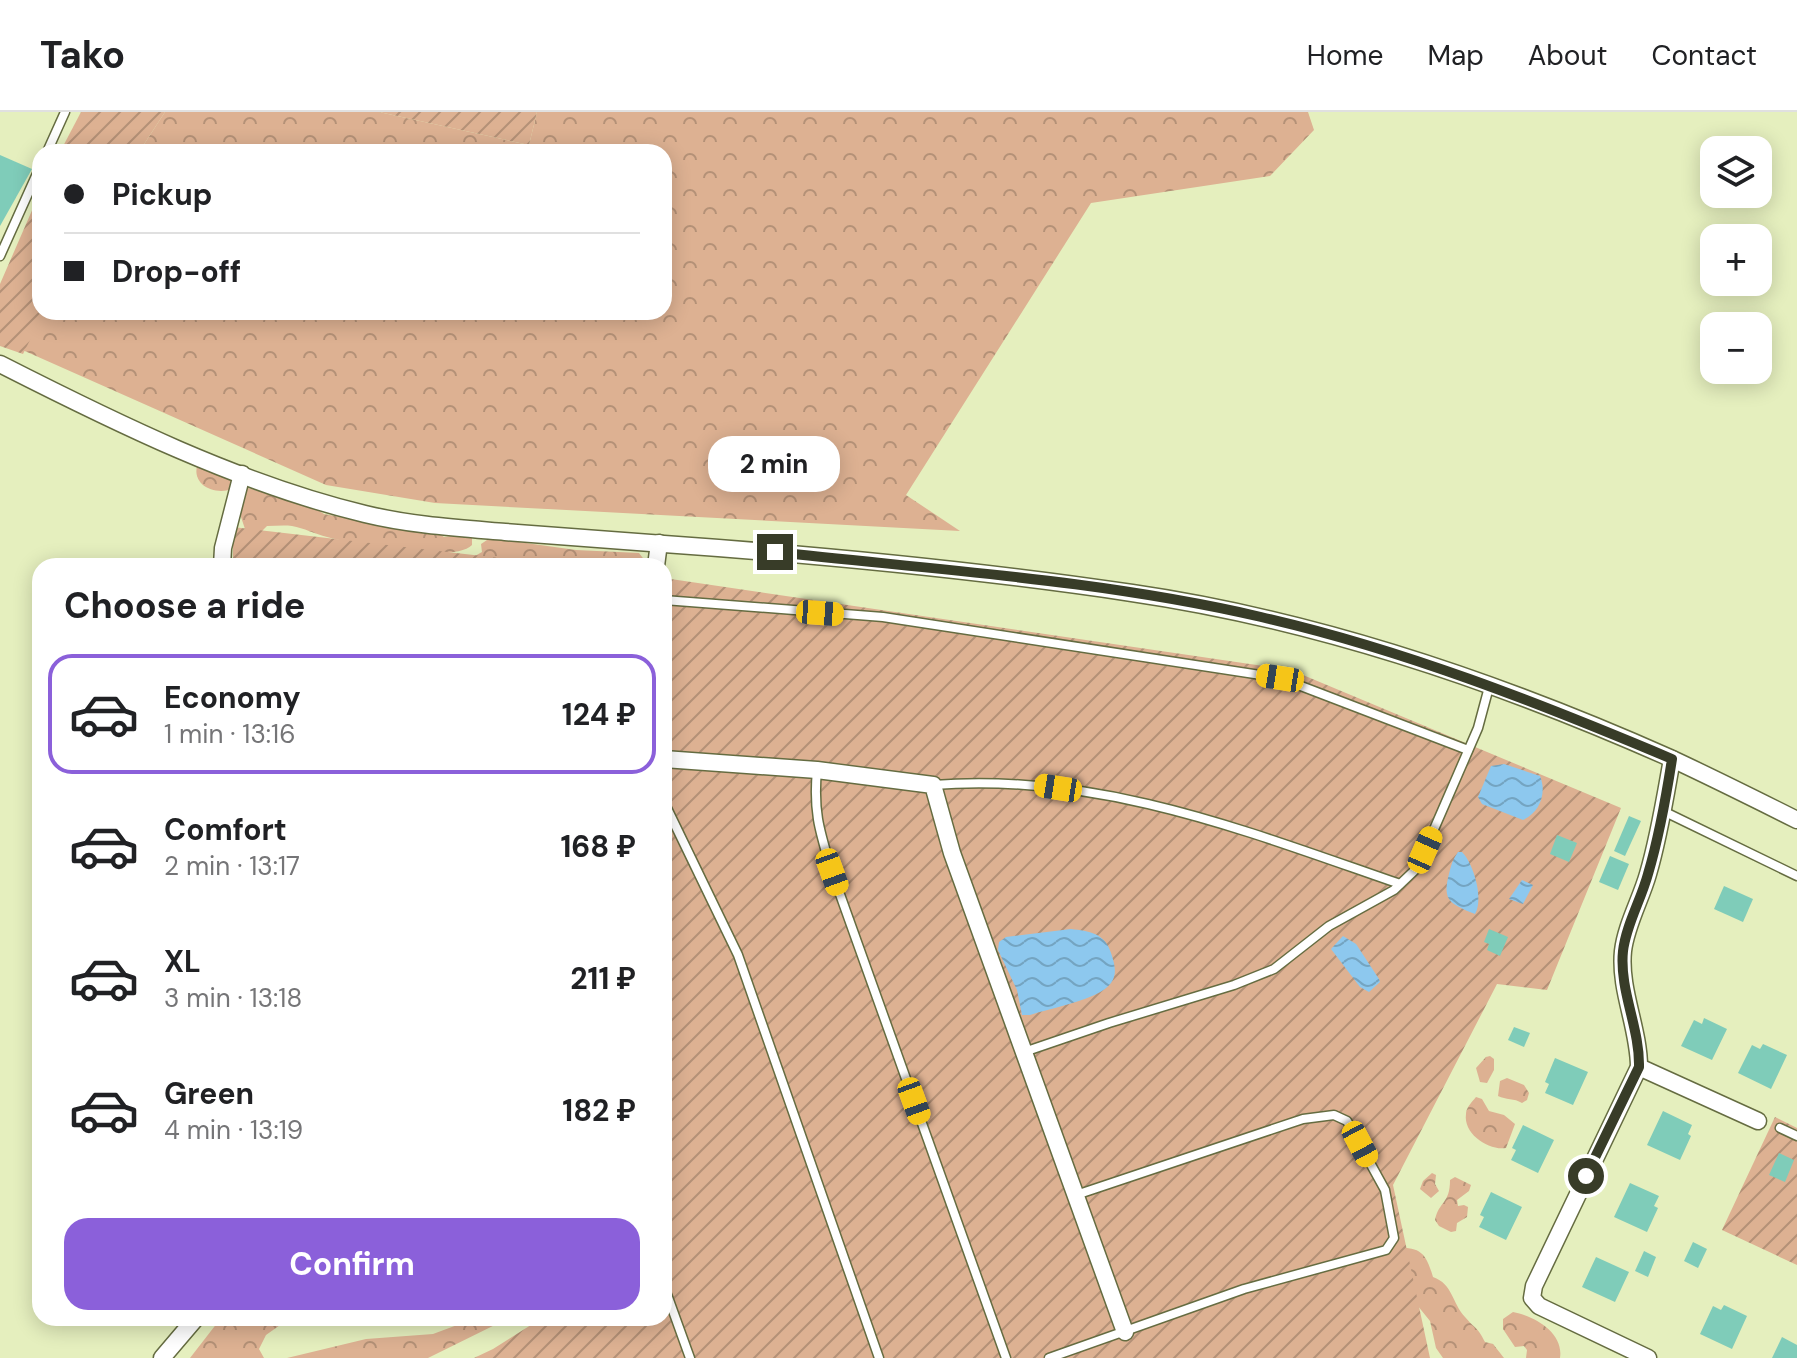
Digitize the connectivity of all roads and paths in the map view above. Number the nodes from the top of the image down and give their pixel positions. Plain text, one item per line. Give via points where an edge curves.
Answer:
1 (65, 112) edge
2 (51, 144) edge
3 (32, 185) edge
4 (0, 256) edge
5 (0, 364) edge
6 (242, 474) junction
7 (659, 543) junction
8 (222, 558) edge
9 (657, 558) edge
10 (672, 601) edge
11 (1489, 687) junction
12 (1468, 750) junction
13 (1672, 759) junction
14 (672, 760) edge
15 (817, 770) junction
16 (933, 785) junction
17 (1663, 811) junction
18 (672, 819) edge
19 (1797, 820) edge
20 (1797, 876) edge
21 (1400, 884) junction
22 (1024, 1052) junction
23 (1639, 1067) junction
24 (1758, 1121) dead end
25 (1780, 1128) dead end
26 (1797, 1136) edge
27 (1076, 1195) junction
28 (672, 1308) edge
29 (189, 1326) edge
30 (1125, 1332) junction
31 (162, 1358) edge
32 (690, 1358) edge
33 (879, 1358) edge
34 (1006, 1358) edge
35 (1049, 1358) edge
36 (1648, 1358) edge

1 - 2 lane
3 - 4 lane
5 - 6 street via 89,409
6 - 7 street via 366,514 453,528
6 - 8 street
7 - 9 street
7 - 11 street via 1135,593 1368,645
10 - 12 lane via 883,617 1280,678
11 - 12 lane
11 - 13 street
12 - 21 lane via 1416,869
13 - 17 street
13 - 19 street
14 - 15 street
15 - 16 street
15 - 34 lane via 814,802 832,872
16 - 21 lane via 1029,783 1144,802 1208,818
16 - 22 street
17 - 20 lane
17 - 23 street via 1623,950
18 - 33 lane via 738,955
21 - 22 lane via 1329,926 1274,969
22 - 27 street
23 - 24 street
23 - 36 street via 1532,1298
25 - 26 lane
27 - 30 street
27 - 30 lane via 1303,1119 1334,1115 1347,1121 1385,1190 1394,1238 1386,1250 1244,1289
28 - 32 lane
29 - 31 street
30 - 35 lane

